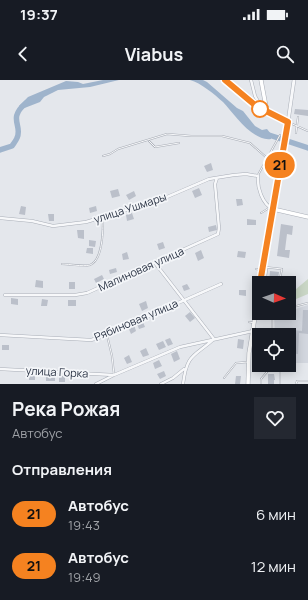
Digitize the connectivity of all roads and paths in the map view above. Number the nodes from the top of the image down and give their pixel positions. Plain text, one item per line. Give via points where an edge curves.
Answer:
1 (225, 80) edge
2 (251, 80) edge
3 (261, 80) edge
4 (294, 80) edge
5 (265, 111) junction
6 (298, 117) dead end
7 (288, 122) junction
8 (297, 126) junction
9 (308, 131) edge
10 (296, 133) dead end
11 (280, 135) dead end
12 (149, 140) junction
13 (179, 144) dead end
14 (104, 156) dead end
15 (267, 158) junction
16 (258, 176) junction
17 (217, 177) junction
18 (271, 208) junction
19 (261, 213) dead end
20 (103, 217) junction
21 (308, 217) edge
22 (0, 218) edge
23 (155, 263) junction
24 (62, 264) dead end
25 (264, 268) junction
26 (256, 269) dead end
27 (262, 276) edge
28 (265, 276) edge
29 (280, 276) edge
30 (221, 284) dead end
31 (5, 295) dead end
32 (184, 300) junction
33 (308, 303) edge
34 (296, 306) edge
35 (255, 320) edge
36 (249, 322) dead end
37 (254, 323) junction
38 (253, 328) edge
39 (252, 331) edge
40 (107, 334) junction
41 (0, 335) edge
42 (214, 339) junction
43 (252, 339) edge
44 (249, 362) junction
45 (185, 368) junction
46 (0, 369) edge
47 (114, 375) junction
48 (224, 378) dead end
49 (308, 381) edge
50 (96, 384) edge
51 (161, 384) edge
52 (182, 384) edge
53 (248, 384) edge
54 (261, 384) edge
55 (280, 384) edge
56 (296, 384) edge

1 - 5 street
2 - 5 street via 255,96
3 - 5 main road
4 - 7 street
5 - 7 main road
6 - 8 lane
7 - 8 lane
7 - 18 main road
8 - 9 lane
8 - 10 lane
11 - 15 lane
12 - 13 lane via 155,147
12 - 14 lane
12 - 15 lane via 168,134 222,136 250,143
15 - 16 lane
16 - 17 street, улица Ушмары via 246,174
16 - 18 street via 259,190
17 - 20 street, улица Ушмары via 160,200
17 - 23 street, Малиновая улица via 215,184 218,234
18 - 19 lane
18 - 21 main road
18 - 25 main road
20 - 22 street, улица Ушмары via 53,226
20 - 24 lane via 99,257 87,265
23 - 31 street, Малиновая улица via 87,293
23 - 32 street
25 - 26 lane
25 - 27 main road
25 - 28 lane
25 - 29 lane via 282,269
30 - 32 street, Рябиновая улица
32 - 40 street, Рябиновая улица
32 - 42 street
33 - 34 lane
35 - 37 main road
36 - 37 lane
37 - 38 main road
39 - 42 street
40 - 41 street, Рябиновая улица via 91,340
40 - 47 lane
42 - 45 street via 192,356
42 - 47 street via 180,347
43 - 44 main road
44 - 48 lane via 236,363
44 - 53 main road
45 - 51 street
45 - 52 street
46 - 47 street, улица Горка
47 - 50 street
49 - 56 lane via 298,381
54 - 55 lane via 261,379 272,366 280,367

